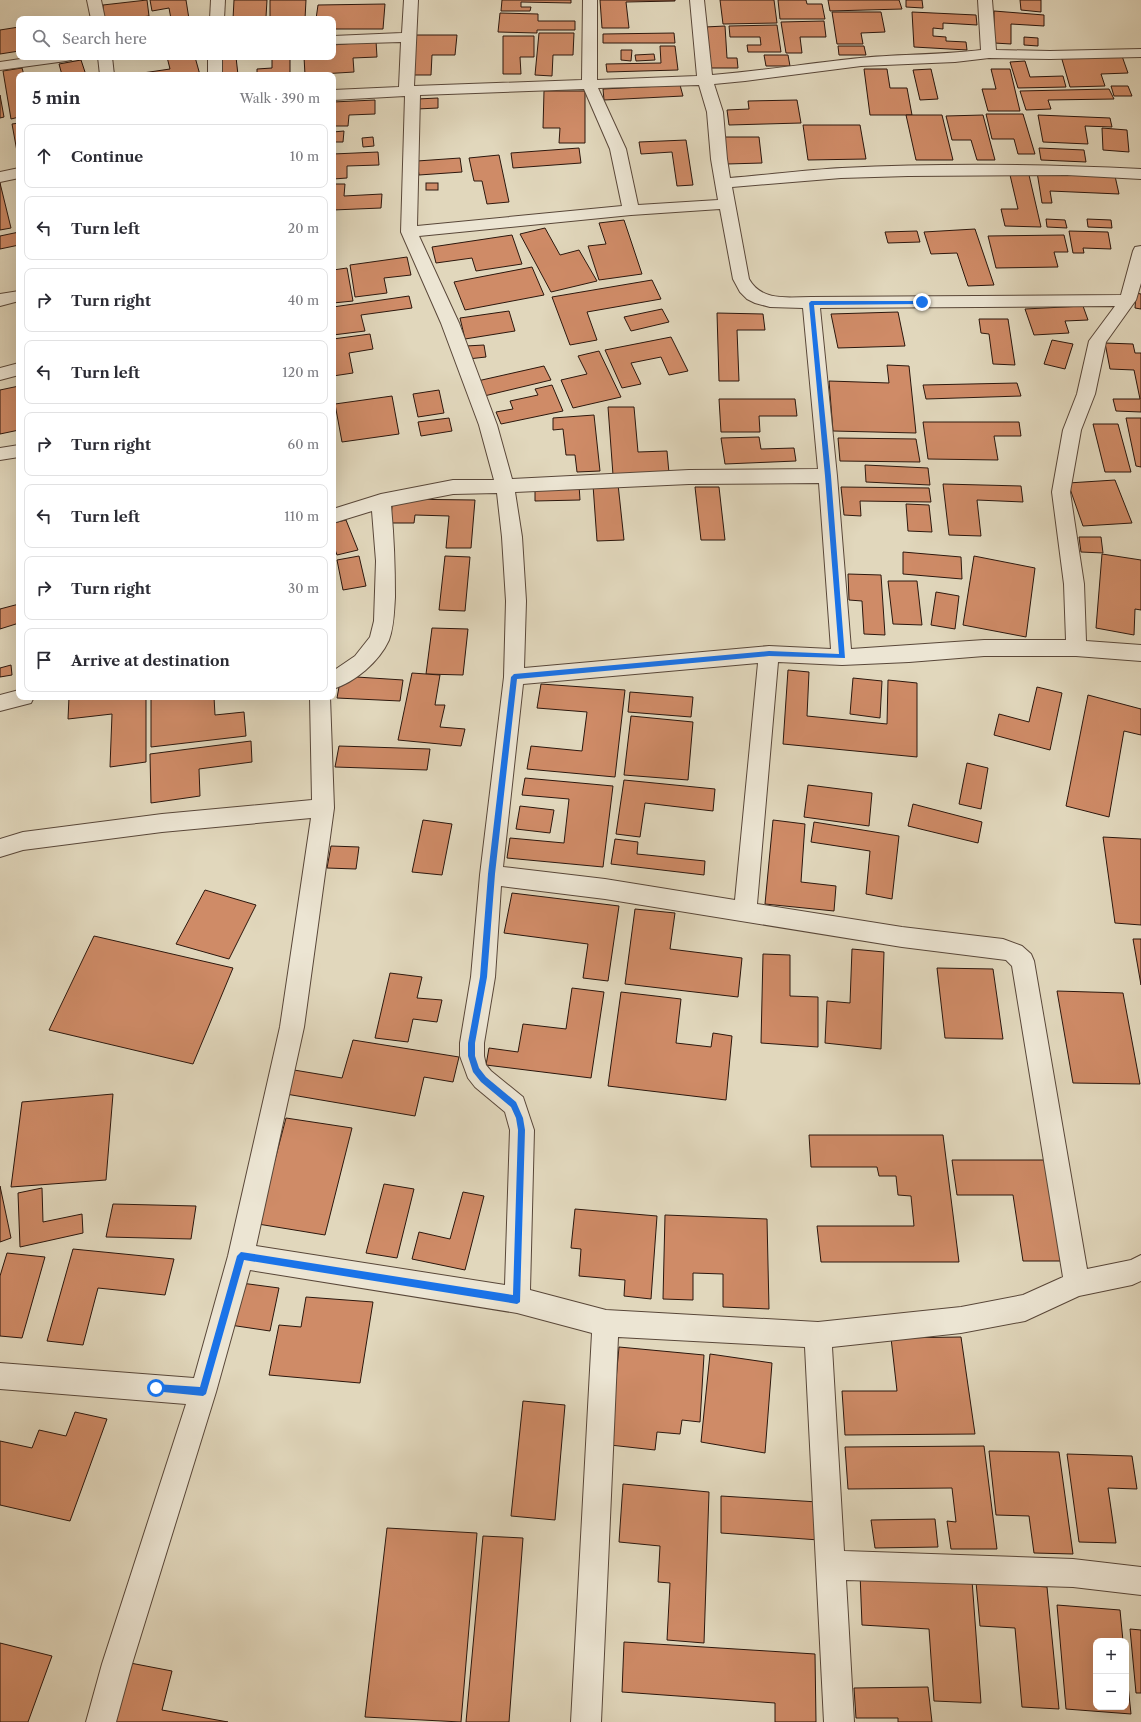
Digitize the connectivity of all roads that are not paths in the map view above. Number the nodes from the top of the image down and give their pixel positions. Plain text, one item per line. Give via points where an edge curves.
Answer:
1 (94, 0) edge
2 (218, 0) edge
3 (411, 0) edge
4 (590, 0) edge
5 (697, 0) edge
6 (985, 0) edge
7 (97, 16) edge
8 (217, 16) edge
9 (409, 37) junction
10 (336, 40) edge
11 (1141, 53) edge
12 (989, 54) junction
13 (44, 60) edge
14 (105, 60) edge
15 (215, 60) edge
16 (0, 66) edge
17 (107, 72) edge
18 (215, 72) edge
19 (705, 80) junction
20 (589, 84) junction
21 (409, 91) junction
22 (336, 95) edge
23 (16, 174) edge
24 (1141, 174) edge
25 (0, 177) edge
26 (725, 183) junction
27 (727, 204) junction
28 (631, 210) junction
29 (408, 232) junction
30 (1141, 251) edge
31 (16, 297) edge
32 (0, 300) edge
33 (1128, 300) junction
34 (811, 303) junction
35 (16, 371) edge
36 (0, 374) edge
37 (16, 451) edge
38 (0, 454) edge
39 (828, 476) junction
40 (505, 486) junction
41 (381, 501) junction
42 (336, 516) edge
43 (1076, 648) junction
44 (1141, 653) edge
45 (769, 654) junction
46 (842, 657) junction
47 (514, 677) junction
48 (336, 679) edge
49 (16, 699) edge
50 (320, 700) edge
51 (0, 703) edge
52 (323, 808) junction
53 (0, 848) edge
54 (491, 874) junction
55 (745, 911) junction
56 (241, 1256) junction
57 (1141, 1268) edge
58 (1077, 1284) junction
59 (517, 1300) junction
60 (606, 1323) junction
61 (818, 1335) junction
62 (0, 1376) edge
63 (203, 1392) junction
64 (831, 1565) junction
65 (1141, 1581) edge
66 (101, 1722) edge
67 (586, 1722) edge
68 (839, 1722) edge

1 - 7 street
2 - 8 street
3 - 9 street
4 - 20 street
5 - 19 street
6 - 12 street
9 - 10 street
9 - 21 street
11 - 12 street
12 - 19 street via 861,62
13 - 16 street
14 - 17 street
15 - 18 street
19 - 20 street
19 - 26 street via 715,112 719,159
20 - 21 street
20 - 28 street via 618,149
21 - 22 street
21 - 29 street
23 - 25 street
24 - 26 street via 1067,170 834,173
26 - 27 street
27 - 28 street
27 - 34 street via 745,289 764,301
28 - 29 street
29 - 40 street via 450,323 488,425
30 - 33 street
31 - 32 street
33 - 34 street
33 - 43 street via 1098,341 1086,394 1072,430 1061,492 1074,584
34 - 39 street
35 - 36 street
37 - 38 street
39 - 40 street via 650,478
39 - 46 street
40 - 41 street via 453,487
40 - 47 street via 512,537 516,601
41 - 42 street
41 - 48 street via 386,561 384,621 379,639 362,662
43 - 44 street
43 - 46 street via 984,648
45 - 46 street
45 - 47 street
45 - 55 street
47 - 54 street
49 - 51 street
50 - 52 street
52 - 53 street via 162,823 23,841
52 - 56 street via 292,1027
54 - 55 street
54 - 59 street via 483,977 472,1056 476,1070 514,1104 522,1130
55 - 58 street via 902,937 1003,949 1023,960
56 - 59 street
56 - 63 street
57 - 58 street
58 - 61 street via 1025,1308 961,1320
59 - 60 street
60 - 61 street
60 - 67 street
61 - 64 street
62 - 63 street
63 - 66 street
64 - 65 street via 1073,1573
64 - 68 street

